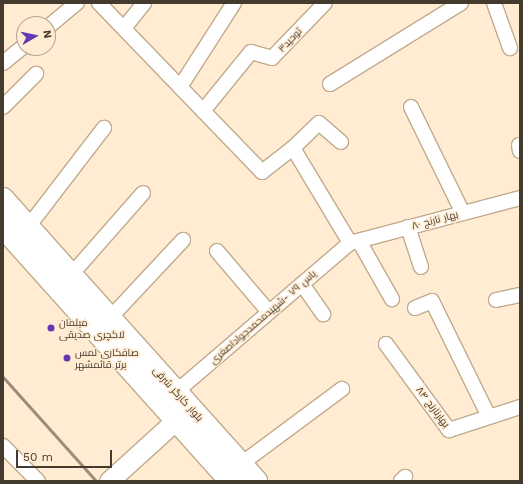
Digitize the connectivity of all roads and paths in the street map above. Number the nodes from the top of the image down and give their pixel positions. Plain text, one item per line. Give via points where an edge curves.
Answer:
1 (77, 3) edge
2 (99, 3) edge
3 (144, 3) edge
4 (234, 3) edge
5 (325, 3) edge
6 (461, 3) edge
7 (494, 3) edge
8 (56, 20) edge
9 (124, 28) junction
10 (510, 48) dead end
11 (16, 52) edge
12 (3, 63) edge
13 (36, 74) dead end
14 (330, 84) dead end
15 (180, 87) junction
16 (3, 107) edge
17 (411, 107) dead end
18 (203, 111) junction
19 (104, 128) dead end
20 (341, 142) dead end
21 (293, 148) junction
22 (143, 193) dead end
23 (520, 198) edge
24 (3, 199) edge
25 (464, 213) junction
26 (28, 226) junction
27 (3, 227) edge
28 (408, 227) junction
29 (184, 240) dead end
30 (354, 242) junction
31 (217, 251) dead end
32 (421, 267) dead end
33 (71, 275) junction
34 (302, 284) junction
35 (520, 295) edge
36 (392, 300) dead end
37 (496, 300) dead end
38 (415, 308) dead end
39 (269, 312) junction
40 (323, 314) dead end
41 (110, 318) junction
42 (386, 344) dead end
43 (342, 389) dead end
44 (176, 392) junction
45 (520, 407) edge
46 (489, 418) junction
47 (176, 420) junction
48 (3, 446) edge
49 (236, 472) edge
50 (38, 481) edge
51 (109, 481) edge
52 (256, 481) edge

1 - 8 street
2 - 9 street
3 - 9 street
4 - 15 street
5 - 18 street, توحید۳ via 272,58 251,52
6 - 14 street
7 - 10 street
9 - 15 street
11 - 12 street
13 - 16 street
15 - 18 street
17 - 25 street
18 - 21 street via 262,172
19 - 26 street
20 - 21 street via 319,123
21 - 30 street
22 - 33 street
23 - 25 street, بهار نارنج ۸۰
24 - 26 main road, بلوار کارگر شرقی
25 - 28 street, بهار نارنج ۸۰
26 - 33 main road, بلوار کارگر شرقی
27 - 47 main road, بلوار کارگر شرقی
28 - 30 street, بهار نارنج ۸۰
28 - 32 street
29 - 41 street
30 - 34 street, یاس ۷۹ -شهیدمحمدجواداصغری
30 - 36 street
31 - 39 street
33 - 41 main road, بلوار کارگر شرقی
34 - 39 street, یاس ۷۹ -شهیدمحمدجواداصغری
34 - 40 street
35 - 37 street
38 - 46 street via 432,301
39 - 44 street, یاس ۷۹ -شهیدمحمدجواداصغری
41 - 44 main road, بلوار کارگر شرقی
42 - 46 street, بهارنارنج ۸۴ via 449,430
43 - 49 street
44 - 49 main road, بلوار کارگر شرقی
45 - 46 street, بهارنارنج ۸۴
47 - 49 main road, بلوار کارگر شرقی
47 - 51 street
48 - 50 street
49 - 52 main road, بلوار کارگر شرقی

